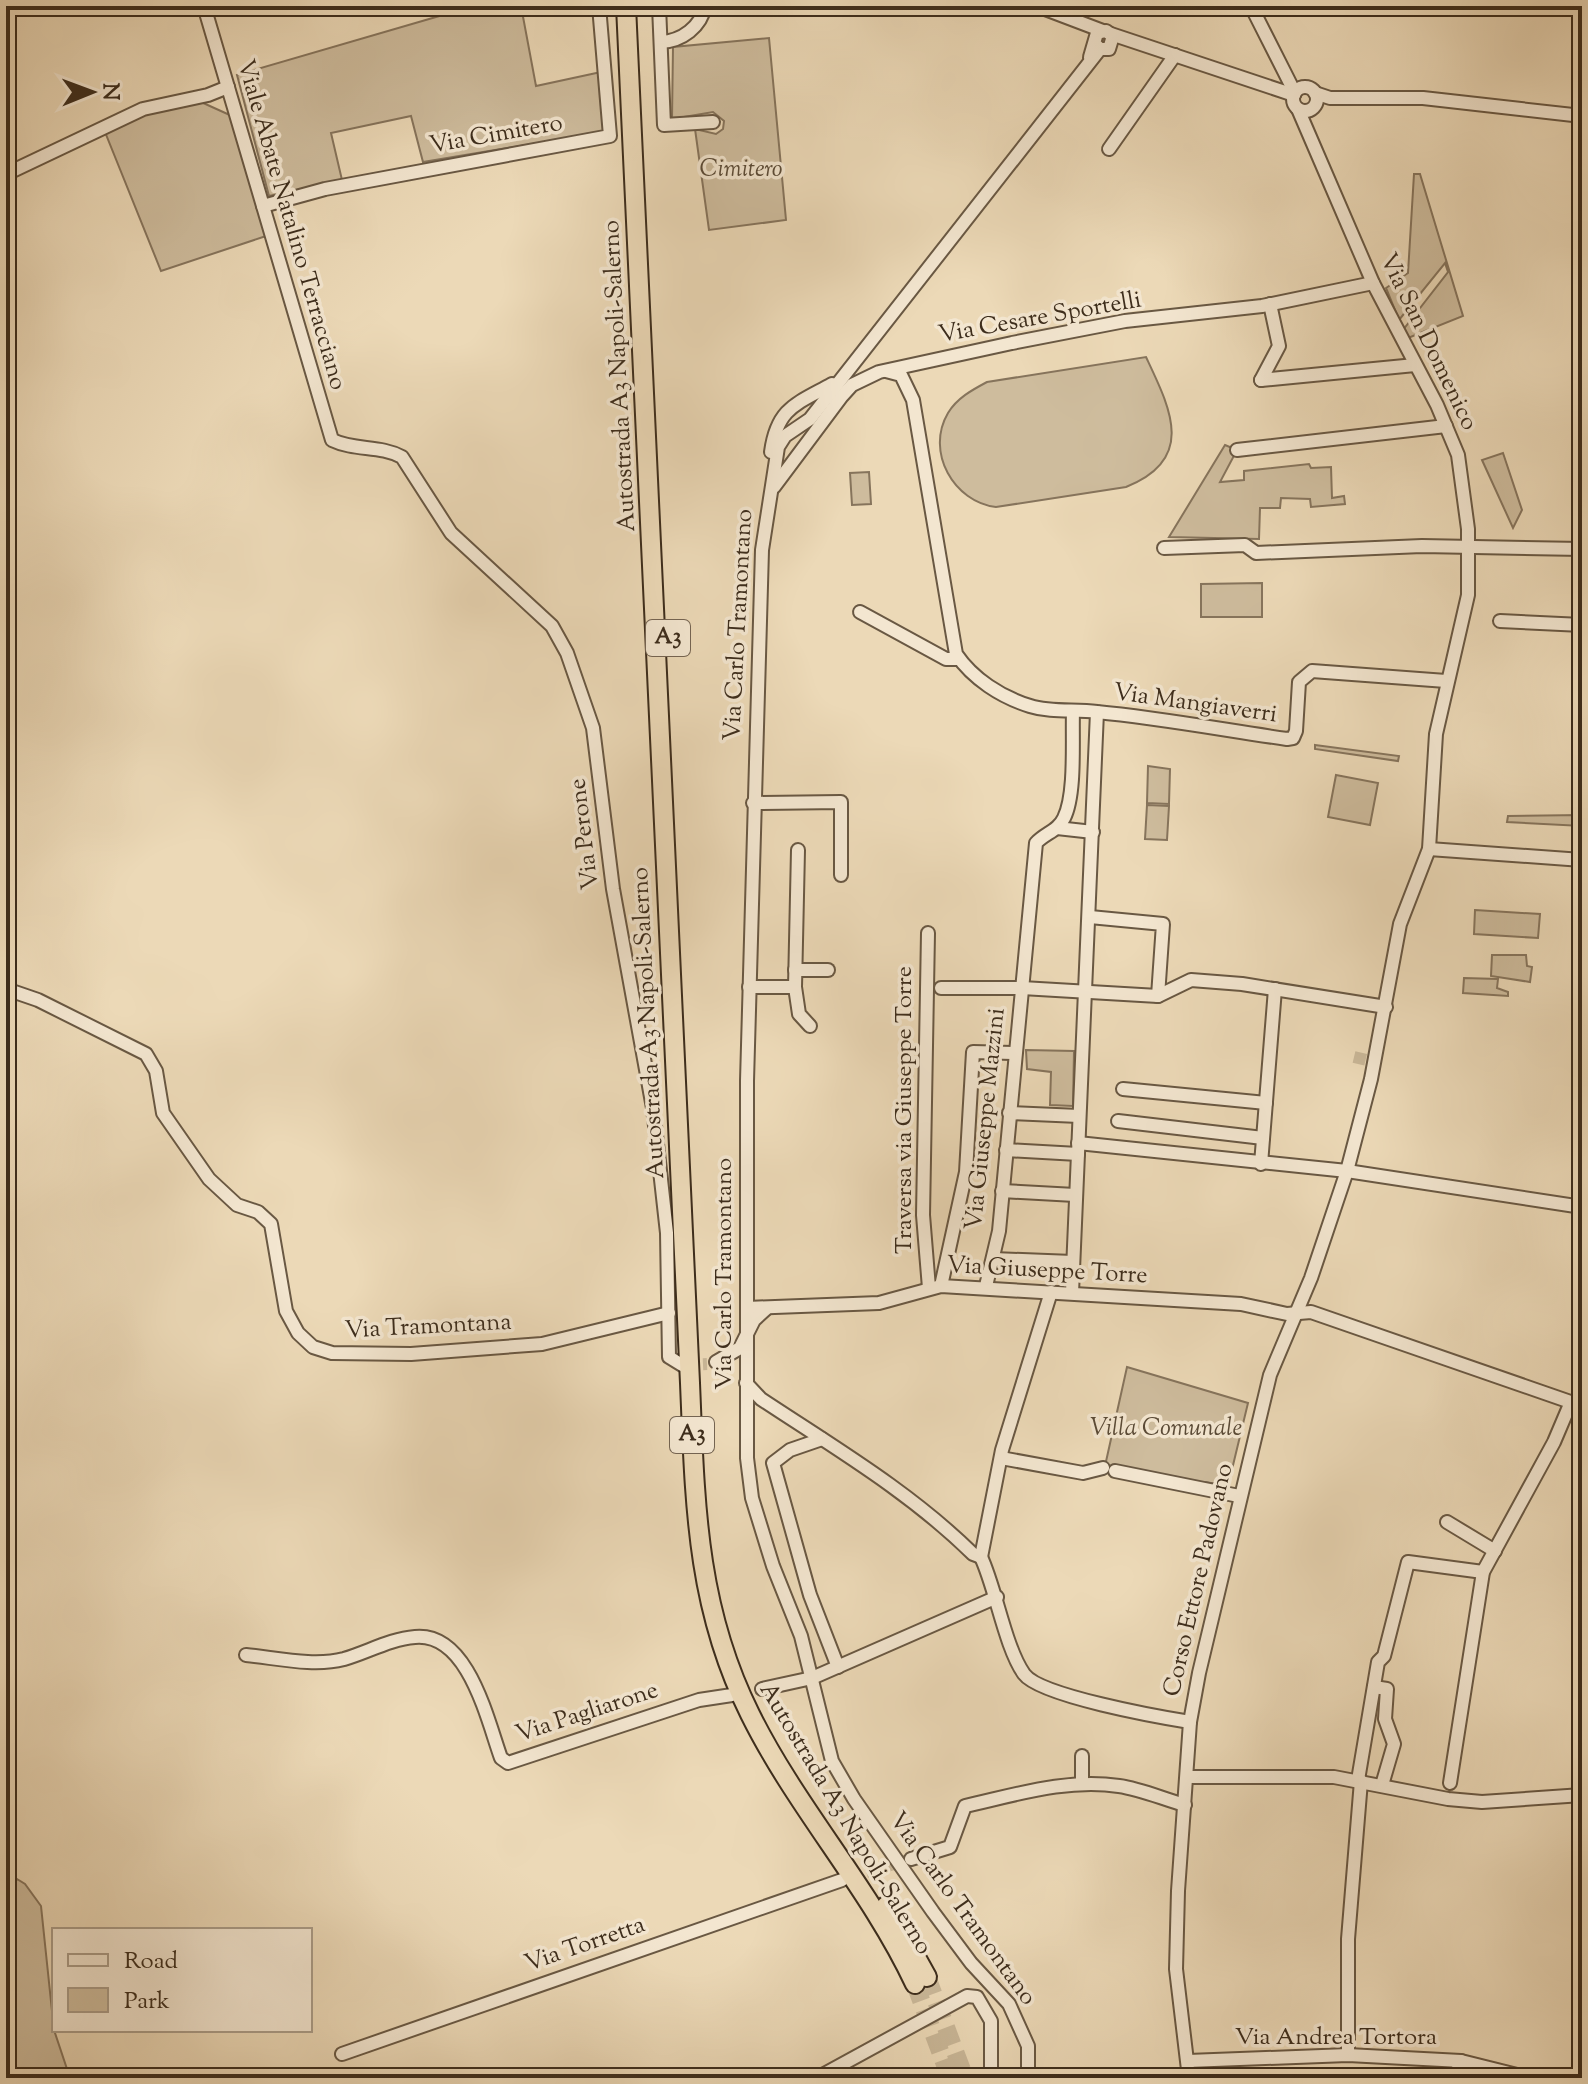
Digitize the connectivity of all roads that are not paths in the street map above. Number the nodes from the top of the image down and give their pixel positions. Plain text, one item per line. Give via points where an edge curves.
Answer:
1 (204, 6) edge
2 (599, 6) edge
3 (626, 6) edge
4 (638, 6) edge
5 (659, 6) edge
6 (705, 6) edge
7 (1037, 6) edge
8 (1251, 6) edge
9 (1104, 38) junction
10 (661, 42) junction
11 (1175, 55) junction
12 (228, 87) junction
13 (1303, 100) junction
14 (1582, 116) edge
15 (713, 122) dead end
16 (1109, 149) dead end
17 (6, 174) edge
18 (263, 206) junction
19 (1373, 283) junction
20 (1270, 304) junction
21 (1415, 365) junction
22 (886, 371) junction
23 (838, 381) junction
24 (790, 408) junction
25 (812, 414) junction
26 (799, 426) junction
27 (1446, 426) junction
28 (807, 444) junction
29 (347, 447) joint
30 (1237, 450) dead end
31 (770, 493) junction
32 (1468, 547) junction
33 (1164, 548) dead end
34 (1582, 549) edge
35 (860, 612) dead end
36 (1500, 621) dead end
37 (1582, 625) edge
38 (959, 659) junction
39 (1446, 681) junction
40 (1073, 711) junction
41 (1097, 712) junction
42 (753, 803) junction
43 (1057, 828) junction
44 (1093, 832) junction
45 (1429, 849) junction
46 (798, 850) dead end
47 (1582, 860) edge
48 (841, 875) dead end
49 (1090, 917) junction
50 (928, 933) dead end
51 (795, 970) junction
52 (828, 970) dead end
53 (749, 987) junction
54 (795, 987) junction
55 (941, 988) dead end
56 (1022, 988) junction
57 (6, 989) edge
58 (1275, 989) junction
59 (1086, 990) junction
60 (1158, 996) junction
61 (1386, 1007) junction
62 (810, 1026) dead end
63 (1013, 1053) junction
64 (1123, 1089) dead end
65 (1266, 1103) junction
66 (1009, 1113) junction
67 (1079, 1116) junction
68 (1118, 1121) dead end
69 (1263, 1138) junction
70 (1078, 1148) junction
71 (1006, 1150) junction
72 (1261, 1164) junction
73 (1347, 1171) junction
74 (1002, 1191) junction
75 (1075, 1195) junction
76 (1582, 1207) edge
77 (993, 1259) junction
78 (1073, 1262) junction
79 (747, 1285) junction
80 (986, 1286) junction
81 (935, 1287) junction
82 (1051, 1292) junction
83 (1072, 1293) junction
84 (747, 1308) junction
85 (767, 1308) junction
86 (1297, 1312) junction
87 (669, 1313) junction
88 (746, 1336) junction
89 (746, 1360) junction
90 (682, 1365) dead end
91 (746, 1383) junction
92 (1577, 1404) edge
93 (822, 1439) junction
94 (1003, 1450) junction
95 (1239, 1496) junction
96 (1447, 1522) dead end
97 (1495, 1551) junction
98 (981, 1557) junction
99 (1483, 1572) junction
100 (997, 1597) junction
101 (246, 1655) dead end
102 (838, 1667) junction
103 (812, 1678) junction
104 (1374, 1687) junction
105 (762, 1689) dead end
106 (732, 1695) dead end
107 (1190, 1722) junction
108 (1082, 1756) dead end
109 (1188, 1777) junction
110 (1359, 1781) junction
111 (1450, 1783) dead end
112 (1082, 1784) junction
113 (1382, 1785) junction
114 (1581, 1793) edge
115 (1185, 1805) junction
116 (911, 1859) tunnel mouth
117 (842, 1880) tunnel mouth
118 (342, 2054) dead end
119 (1348, 2055) junction
120 (1188, 2061) junction
121 (1461, 2061) junction
122 (817, 2078) edge
123 (991, 2078) edge
124 (1028, 2078) edge
125 (1189, 2078) edge
126 (1454, 2078) edge
127 (1529, 2078) edge

1 - 12 street, Viale Abate Natalino Terracciano
2 - 18 street, Via Cimitero via 610,136 325,189
3 - 4 highway, Autostrada A3 Napoli-Salerno / A3 via 701,1567 717,1634 751,1717 921,1980 896,1918 770,1726 736,1650 714,1569
5 - 10 street
6 - 10 street via 697,25 675,41
7 - 9 street
8 - 13 street, Via San Domenico
9 - 11 street
9 - 23 street, Via Carlo Tramontano
10 - 15 street via 664,125
11 - 13 street
11 - 16 street
12 - 17 street via 143,109
12 - 18 street, Viale Abate Natalino Terracciano
13 - 14 street via 1400,96
13 - 19 street, Via San Domenico via 1306,124
18 - 29 street, Viale Abate Natalino Terracciano via 326,426 332,440
19 - 20 street, Via Cesare Sportelli
19 - 21 street, Via San Domenico
20 - 21 street via 1279,346 1261,380
20 - 22 street, Via Cesare Sportelli via 1125,321
21 - 27 street, Via San Domenico
22 - 28 street, Via Cesare Sportelli via 852,385
22 - 38 street via 901,375 913,400 919,462
23 - 24 street, Via Carlo Tramontano
23 - 25 street, Via Carlo Tramontano
24 - 25 street via 804,404
24 - 26 street via 789,425
24 - 31 street, Via Carlo Tramontano via 775,429
25 - 26 street, Via Carlo Tramontano
26 - 28 street via 794,443
26 - 31 street, Via Carlo Tramontano via 778,447
27 - 30 street
27 - 32 street, Via San Domenico via 1465,489
28 - 31 street, Via Cesare Sportelli
29 - 87 street, Via Perone via 389,450 402,457 451,533 552,626 579,683 593,728 613,889 653,1108 667,1233
31 - 42 street, Via Carlo Tramontano via 762,550
32 - 33 street via 1256,553 1245,545
32 - 34 street
32 - 39 street, Via San Domenico via 1464,623
35 - 38 street via 946,659
36 - 37 street
38 - 40 street, Via Mangiaverri via 984,683 1020,702
39 - 41 street, Via Mangiaverri via 1312,671 1299,682 1296,731 1287,739
39 - 45 street, Via San Domenico via 1432,759
40 - 41 street, Via Mangiaverri
40 - 43 street via 1069,800
41 - 44 street
42 - 48 street via 841,802
42 - 53 street, Via Carlo Tramontano
43 - 44 street
43 - 56 street via 1036,843
44 - 49 street
45 - 47 street
45 - 61 street, Via San Domenico via 1400,924
46 - 51 street
49 - 59 street
49 - 60 street via 1163,924
50 - 81 street, Traversa via Giuseppe Torre via 923,1215
51 - 52 street
51 - 54 street
53 - 54 street
53 - 79 street, Via Carlo Tramontano
54 - 62 street via 799,1014
55 - 56 street, Via Giuseppe Mazzini
56 - 59 street
56 - 63 street, Via Giuseppe Mazzini
57 - 87 street, Via Tramontana via 146,1054 156,1071 163,1113 206,1175 237,1205 258,1212 271,1224 286,1311 313,1347 332,1353 411,1354 542,1344
58 - 60 street via 1191,980
58 - 61 street
58 - 65 street
59 - 60 street
59 - 67 street
61 - 73 street, Corso Ettore Padovano
63 - 66 street, Via Giuseppe Mazzini
63 - 81 street via 973,1052 966,1172
64 - 65 street
65 - 69 street
66 - 67 street
66 - 71 street, Via Giuseppe Mazzini
67 - 70 street
68 - 69 street
69 - 72 street
70 - 71 street
70 - 72 street
70 - 75 street
71 - 74 street, Via Giuseppe Mazzini
72 - 73 street
73 - 76 street
73 - 86 street, Corso Ettore Padovano
74 - 75 street
74 - 77 street, Via Giuseppe Mazzini
75 - 78 street
77 - 78 street
77 - 80 street, Via Giuseppe Mazzini
78 - 83 street
79 - 84 street, Via Carlo Tramontano
79 - 85 street via 753,1300
80 - 81 street, Via Giuseppe Torre
80 - 82 street, Via Giuseppe Torre
81 - 85 street, Via Giuseppe Torre via 879,1303
82 - 83 street, Via Giuseppe Torre
82 - 94 street
83 - 86 street, Via Giuseppe Torre
84 - 85 street, Via Giuseppe Torre
84 - 88 street, Via Carlo Tramontano
85 - 88 street
86 - 92 street, Via Giuseppe Torre via 1311,1312
86 - 95 street, Corso Ettore Padovano via 1270,1375
87 - 90 street, Via Perone via 669,1357
88 - 89 street, Via Carlo Tramontano
88 - 89 street via 740,1348 718,1362
89 - 91 street, Via Carlo Tramontano
91 - 93 street
91 - 103 street, Via Carlo Tramontano via 752,1498
92 - 97 street
93 - 98 street via 915,1501
93 - 102 street via 790,1450 773,1463 810,1595
94 - 95 street via 1083,1473 1109,1470
94 - 98 street
95 - 107 street, Corso Ettore Padovano
96 - 97 street
97 - 99 street
98 - 100 street
99 - 104 street via 1408,1562
99 - 111 street
100 - 102 street
100 - 107 street via 1019,1664 1032,1682 1097,1703
101 - 106 street, Via Pagliarone via 321,1662 416,1637 440,1641 454,1650 474,1684 501,1758 508,1763 699,1700
102 - 103 street
103 - 105 street
103 - 124 street, Via Carlo Tramontano via 832,1761 933,1912 1009,2004 1028,2046
104 - 110 street
104 - 113 street via 1387,1689 1385,1719 1394,1744
107 - 109 street, Corso Ettore Padovano
108 - 112 street
109 - 110 street
109 - 115 street, Corso Ettore Padovano
110 - 113 street
110 - 119 street via 1348,1939
112 - 115 street via 1135,1789
112 - 116 street via 965,1806 950,1847
113 - 114 street via 1482,1802
115 - 120 street, Corso Ettore Padovano via 1176,1969
117 - 118 street, Via Torretta
119 - 120 street, Via Andrea Tortora
119 - 121 street, Via Andrea Tortora
120 - 125 street, Corso Ettore Padovano
121 - 126 street
121 - 127 street, Via Andrea Tortora
122 - 123 street via 967,1996 977,1997 991,2021

